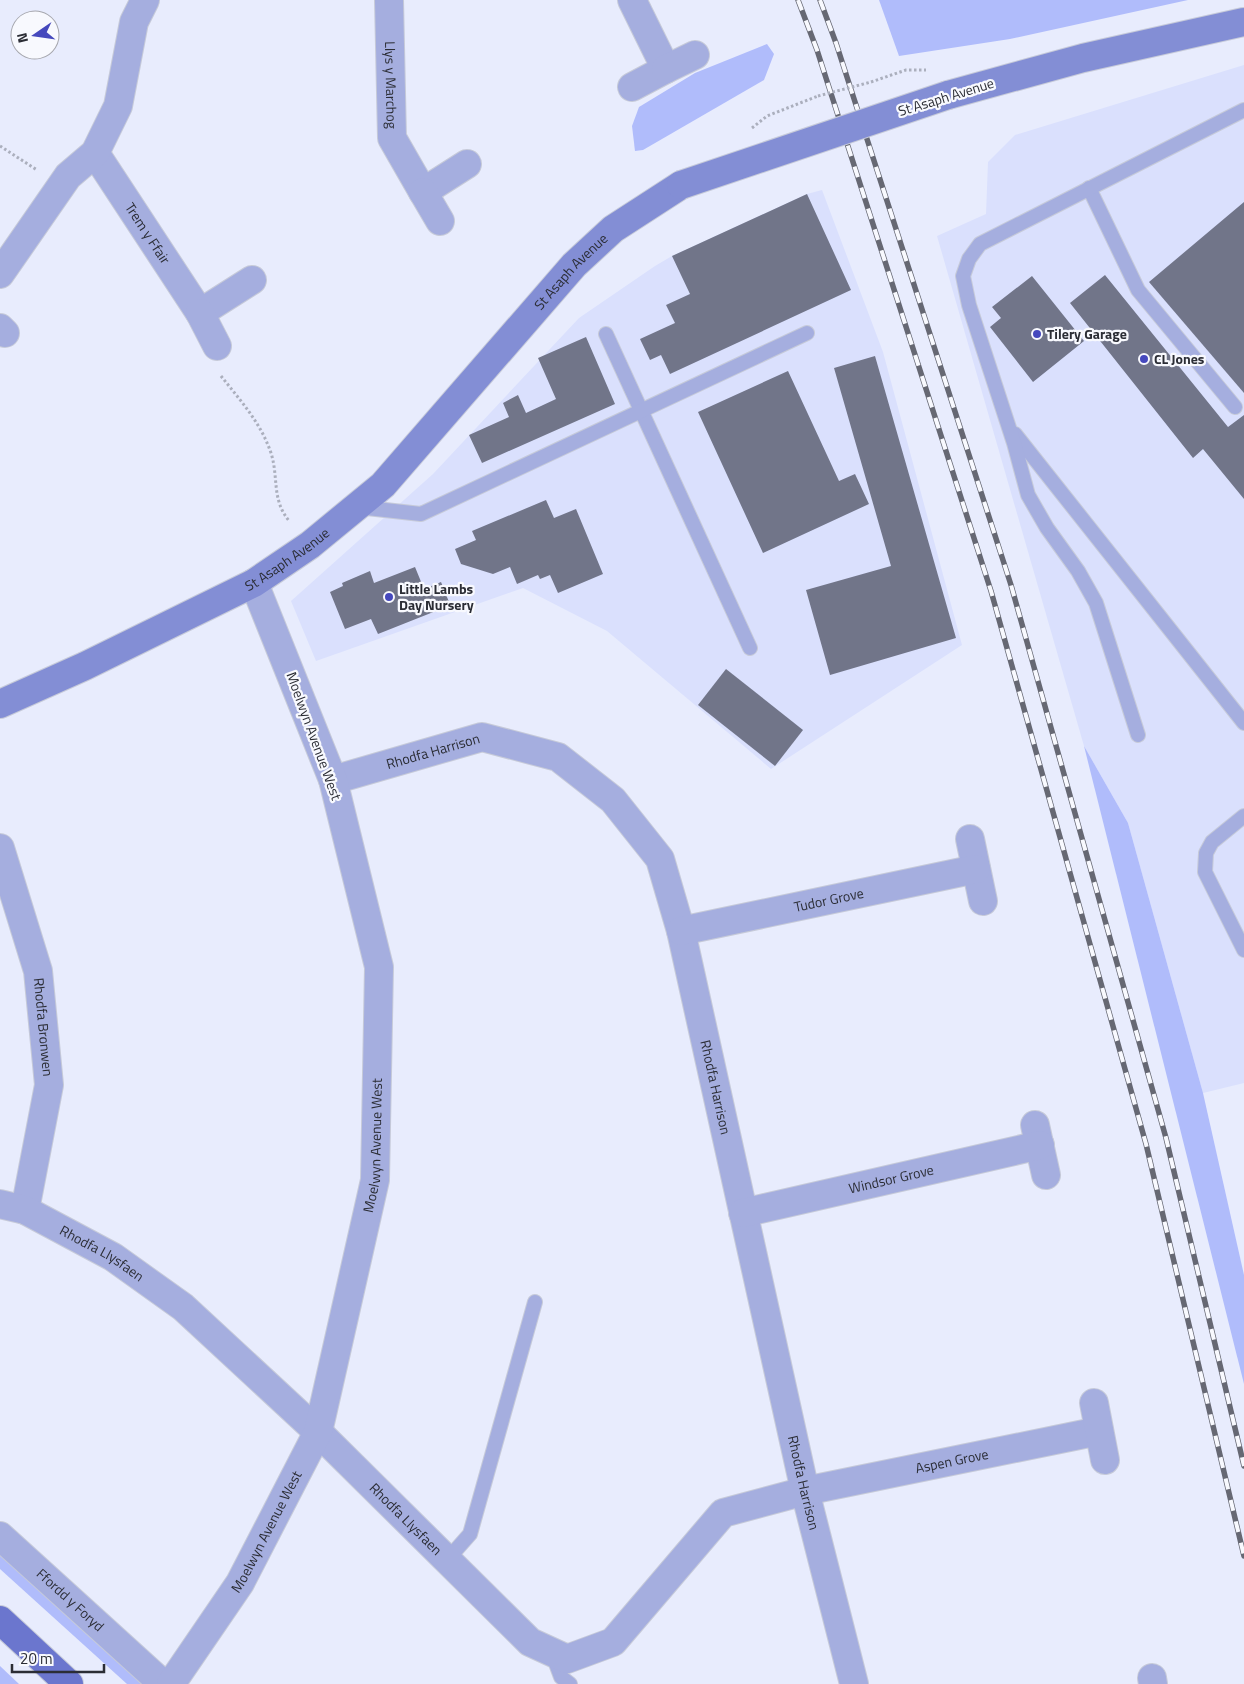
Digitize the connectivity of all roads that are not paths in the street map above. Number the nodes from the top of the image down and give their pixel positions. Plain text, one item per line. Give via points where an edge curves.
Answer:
1 (145, 0) edge
2 (389, 0) edge
3 (632, 0) edge
4 (1244, 22) edge
5 (695, 55) dead end
6 (666, 69) junction
7 (632, 87) dead end
8 (1244, 110) edge
9 (95, 153) junction
10 (467, 164) dead end
11 (1090, 188) junction
12 (423, 192) junction
13 (440, 221) dead end
14 (0, 274) edge
15 (252, 280) dead end
16 (200, 313) junction
17 (807, 333) dead end
18 (606, 334) dead end
19 (217, 346) road end
20 (1236, 407) dead end
21 (642, 410) junction
22 (1008, 425) junction
23 (357, 507) junction
24 (254, 582) junction
25 (750, 648) dead end
26 (0, 704) edge
27 (1244, 723) edge
28 (1138, 736) dead end
29 (334, 780) junction
30 (1244, 816) edge
31 (970, 839) dead end
32 (0, 848) edge
33 (976, 869) junction
34 (983, 901) dead end
35 (681, 931) junction
36 (1244, 950) edge
37 (1046, 1175) dead end
38 (12, 1207) edge
39 (743, 1213) junction
40 (534, 1302) dead end
41 (1094, 1403) dead end
42 (1099, 1431) junction
43 (318, 1432) junction
44 (1105, 1460) dead end
45 (805, 1491) junction
46 (0, 1536) edge
47 (447, 1560) junction
48 (0, 1620) edge
49 (552, 1652) junction
50 (68, 1684) edge
51 (163, 1684) edge
52 (171, 1684) edge
53 (570, 1684) edge
54 (854, 1684) edge

1 - 9 street via 134,22 118,106
2 - 12 street, Llys y Marchog via 392,138
3 - 6 street
4 - 23 street, St Asaph Avenue, bridge via 1083,58 948,95 681,185 613,229 574,265 383,485
5 - 6 street
6 - 7 street
8 - 11 lane
9 - 14 street via 68,176
9 - 16 street, Trem y Ffair
10 - 12 street
11 - 20 lane via 1138,290
11 - 22 lane via 980,244 969,259 963,276 969,305
12 - 13 street, Llys y Marchog
15 - 16 street
16 - 19 street, Trem y Ffair
17 - 21 lane
18 - 21 lane
21 - 23 lane via 421,514
21 - 25 lane
22 - 27 lane
22 - 28 lane via 1028,495 1096,603
23 - 24 street, St Asaph Avenue via 310,545
24 - 26 street, St Asaph Avenue via 85,666
24 - 29 street, Moelwyn Avenue West
29 - 35 street, Rhodfa Harrison via 482,737 558,757 613,800 660,859
29 - 43 street, Moelwyn Avenue West via 379,967 375,1180
30 - 36 lane via 1212,842 1206,852 1205,872
31 - 33 street
32 - 38 street, Rhodfa Bronwen via 38,971 49,1085
33 - 34 street
33 - 35 street, Tudor Grove
35 - 39 street, Rhodfa Harrison
37 - 39 street, Windsor Grove via 1037,1135
38 - 43 street, Rhodfa Llysfaen via 113,1257 183,1307
39 - 45 street, Rhodfa Harrison
40 - 47 lane via 470,1534
41 - 42 street
42 - 44 street
42 - 45 street, Aspen Grove
43 - 47 street, Rhodfa Llysfaen
43 - 52 street, Moelwyn Avenue West via 240,1583
45 - 49 street, Rhodfa Llysfaen via 723,1513 612,1642 567,1659
45 - 54 street, Rhodfa Harrison
46 - 51 street, Ffordd y Foryd
47 - 49 street, Rhodfa Llysfaen via 530,1642
48 - 50 main road
49 - 53 lane via 562,1677

